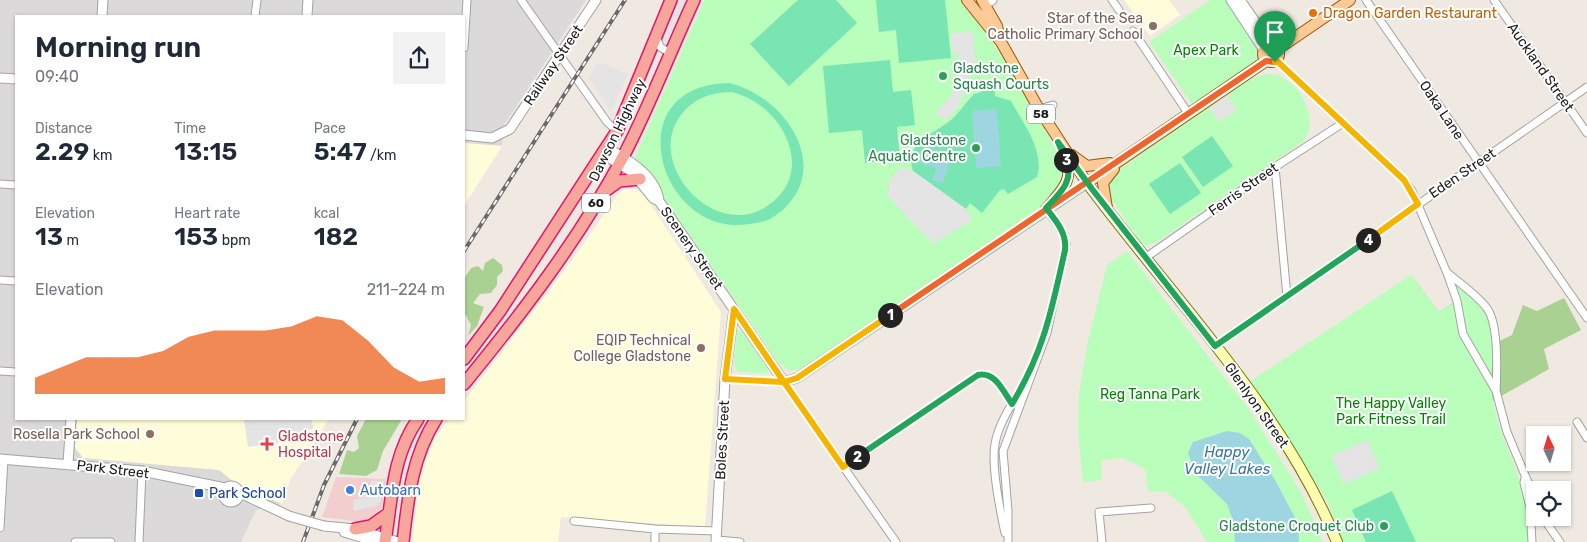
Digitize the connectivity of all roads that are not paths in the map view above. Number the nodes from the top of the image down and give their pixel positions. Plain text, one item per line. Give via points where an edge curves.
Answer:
1 (103, 0) edge
2 (258, 0) edge
3 (308, 0) edge
4 (467, 0) edge
5 (521, 0) edge
6 (596, 0) edge
7 (672, 0) edge
8 (693, 0) edge
9 (967, 0) edge
10 (1112, 0) edge
11 (1231, 0) edge
12 (1240, 0) edge
13 (1350, 0) edge
14 (1366, 0) edge
15 (1494, 0) edge
16 (987, 1) edge
17 (1119, 10) dead end
18 (102, 15) edge
19 (255, 15) edge
20 (307, 15) edge
21 (1133, 31) dead end
22 (465, 32) edge
23 (657, 38) junction
24 (1001, 42) junction
25 (672, 49) junction
26 (1270, 51) junction
27 (559, 56) junction
28 (1277, 61) joint
29 (0, 78) edge
30 (15, 79) edge
31 (1587, 87) edge
32 (1565, 102) junction
33 (1053, 105) dead end
34 (1039, 109) junction
35 (1188, 113) junction
36 (1343, 123) junction
37 (617, 131) junction
38 (1587, 133) edge
39 (465, 135) edge
40 (1058, 142) junction
41 (605, 151) junction
42 (1125, 157) junction
43 (621, 160) junction
44 (1478, 163) junction
45 (1275, 167) junction
46 (640, 179) junction
47 (1087, 182) junction
48 (0, 184) edge
49 (15, 185) edge
50 (602, 193) junction
51 (659, 201) junction
52 (1418, 204) junction
53 (1046, 208) junction
54 (1107, 208) junction
55 (1145, 258) junction
56 (1447, 273) junction
57 (0, 280) edge
58 (15, 281) edge
59 (1286, 297) junction
60 (734, 309) junction
61 (1587, 318) edge
62 (1215, 346) junction
63 (465, 358) edge
64 (0, 371) edge
65 (15, 372) edge
66 (1030, 375) junction
67 (725, 379) junction
68 (784, 382) junction
69 (465, 383) edge
70 (1496, 391) junction
71 (1012, 404) junction
72 (71, 420) edge
73 (417, 420) edge
74 (435, 420) edge
75 (1577, 422) dead end
76 (1587, 438) edge
77 (2, 459) edge
78 (68, 463) junction
79 (843, 467) junction
80 (142, 471) junction
81 (1525, 478) junction
82 (1528, 481) edge
83 (224, 492) junction
84 (237, 496) junction
85 (1151, 508) dead end
86 (389, 513) junction
87 (574, 521) dead end
88 (324, 526) junction
89 (1549, 526) edge
90 (0, 528) edge
91 (656, 529) junction
92 (355, 530) junction
93 (717, 538) edge
94 (383, 540) edge
95 (74, 542) edge
96 (111, 542) edge
97 (139, 542) edge
98 (398, 542) edge
99 (403, 542) edge
100 (655, 542) edge
101 (740, 542) edge
102 (896, 542) edge
103 (1007, 542) edge
104 (1102, 542) edge
105 (1337, 542) edge
106 (1532, 542) edge
107 (1560, 542) edge

1 - 18 street
2 - 19 street
3 - 20 street
4 - 22 street
5 - 27 street
6 - 27 street, Railway Street
7 - 23 highway, Dawson Highway / 60
8 - 25 highway, Dawson Highway / 60
9 - 24 main road, Glenlyon Street / 58
10 - 17 street
11 - 26 street
12 - 26 street
13 - 26 main road
14 - 44 street, Oaka Lane
15 - 32 street, Auckland Street
16 - 24 main road, Glenlyon Street / 58
21 - 35 street
23 - 25 street via 660,47 667,51
23 - 37 highway, Dawson Highway / 60
24 - 34 main road, Glenlyon Street / 58
25 - 43 highway, Dawson Highway / 60
26 - 28 main road via 1280,56
26 - 35 main road
27 - 37 street
27 - 39 street, Railway Street via 510,129 492,138
28 - 36 street
29 - 30 street
31 - 32 street, Eden Street
32 - 38 street, Auckland Street
32 - 44 street, Eden Street
33 - 34 street
34 - 40 main road, Glenlyon Street / 58
35 - 42 main road
36 - 45 street, Ferris Street
36 - 52 street via 1408,185
37 - 41 highway, Dawson Highway / 60
40 - 42 main road via 1087,166 1104,166
40 - 47 main road, Glenlyon Street / 58
40 - 53 main road via 1070,173 1062,190
41 - 43 street, Scenery Street
41 - 63 highway, Dawson Highway / 60 via 500,312
42 - 47 main road
42 - 54 main road via 1103,183
43 - 46 street, Scenery Street
43 - 50 highway, Dawson Highway / 60
43 - 51 street, Scenery Street via 644,173
44 - 52 street, Eden Street
44 - 61 street, Oaka Lane
45 - 55 street, Ferris Street
45 - 59 street
46 - 50 highway via 619,181
46 - 51 street, Scenery Street via 653,198
47 - 53 street
47 - 54 main road, Glenlyon Street
48 - 49 street
50 - 69 highway, Dawson Highway / 60 via 530,303
51 - 60 street, Scenery Street
52 - 56 street
52 - 59 street, Eden Street
53 - 66 street via 1061,229 1066,244 1046,333
53 - 68 street via 797,378
54 - 55 main road, Glenlyon Street
55 - 62 main road, Glenlyon Street
56 - 70 street via 1457,301 1463,334
56 - 70 street via 1488,309 1493,322
57 - 58 street
59 - 62 street, Eden Street
60 - 67 street, Boles Street
60 - 68 street, Scenery Street
62 - 105 main road, Glenlyon Street via 1243,381 1293,457 1320,502
64 - 65 street
66 - 71 street
66 - 103 street via 1003,451
67 - 68 street
67 - 93 street, Boles Street
68 - 79 street, Scenery Street
70 - 81 street via 1507,432
71 - 79 street via 994,378 978,375
71 - 103 street via 994,448 1000,512
72 - 78 street
73 - 86 highway via 398,459
74 - 99 highway via 416,461
75 - 76 street
77 - 78 street, Park Street
77 - 90 street
78 - 80 street, Park Street
79 - 102 street, Scenery Street
80 - 83 street, Park Street
80 - 97 street
81 - 82 street
81 - 106 street
83 - 84 street via 232,486
83 - 84 street via 227,502
84 - 88 street, bridge
85 - 104 street via 1100,512
86 - 92 highway via 371,526
86 - 94 highway
87 - 91 street
88 - 92 street
88 - 94 street
89 - 107 street
91 - 93 street
91 - 100 street
92 - 94 street
93 - 101 street
94 - 98 street
95 - 96 street

